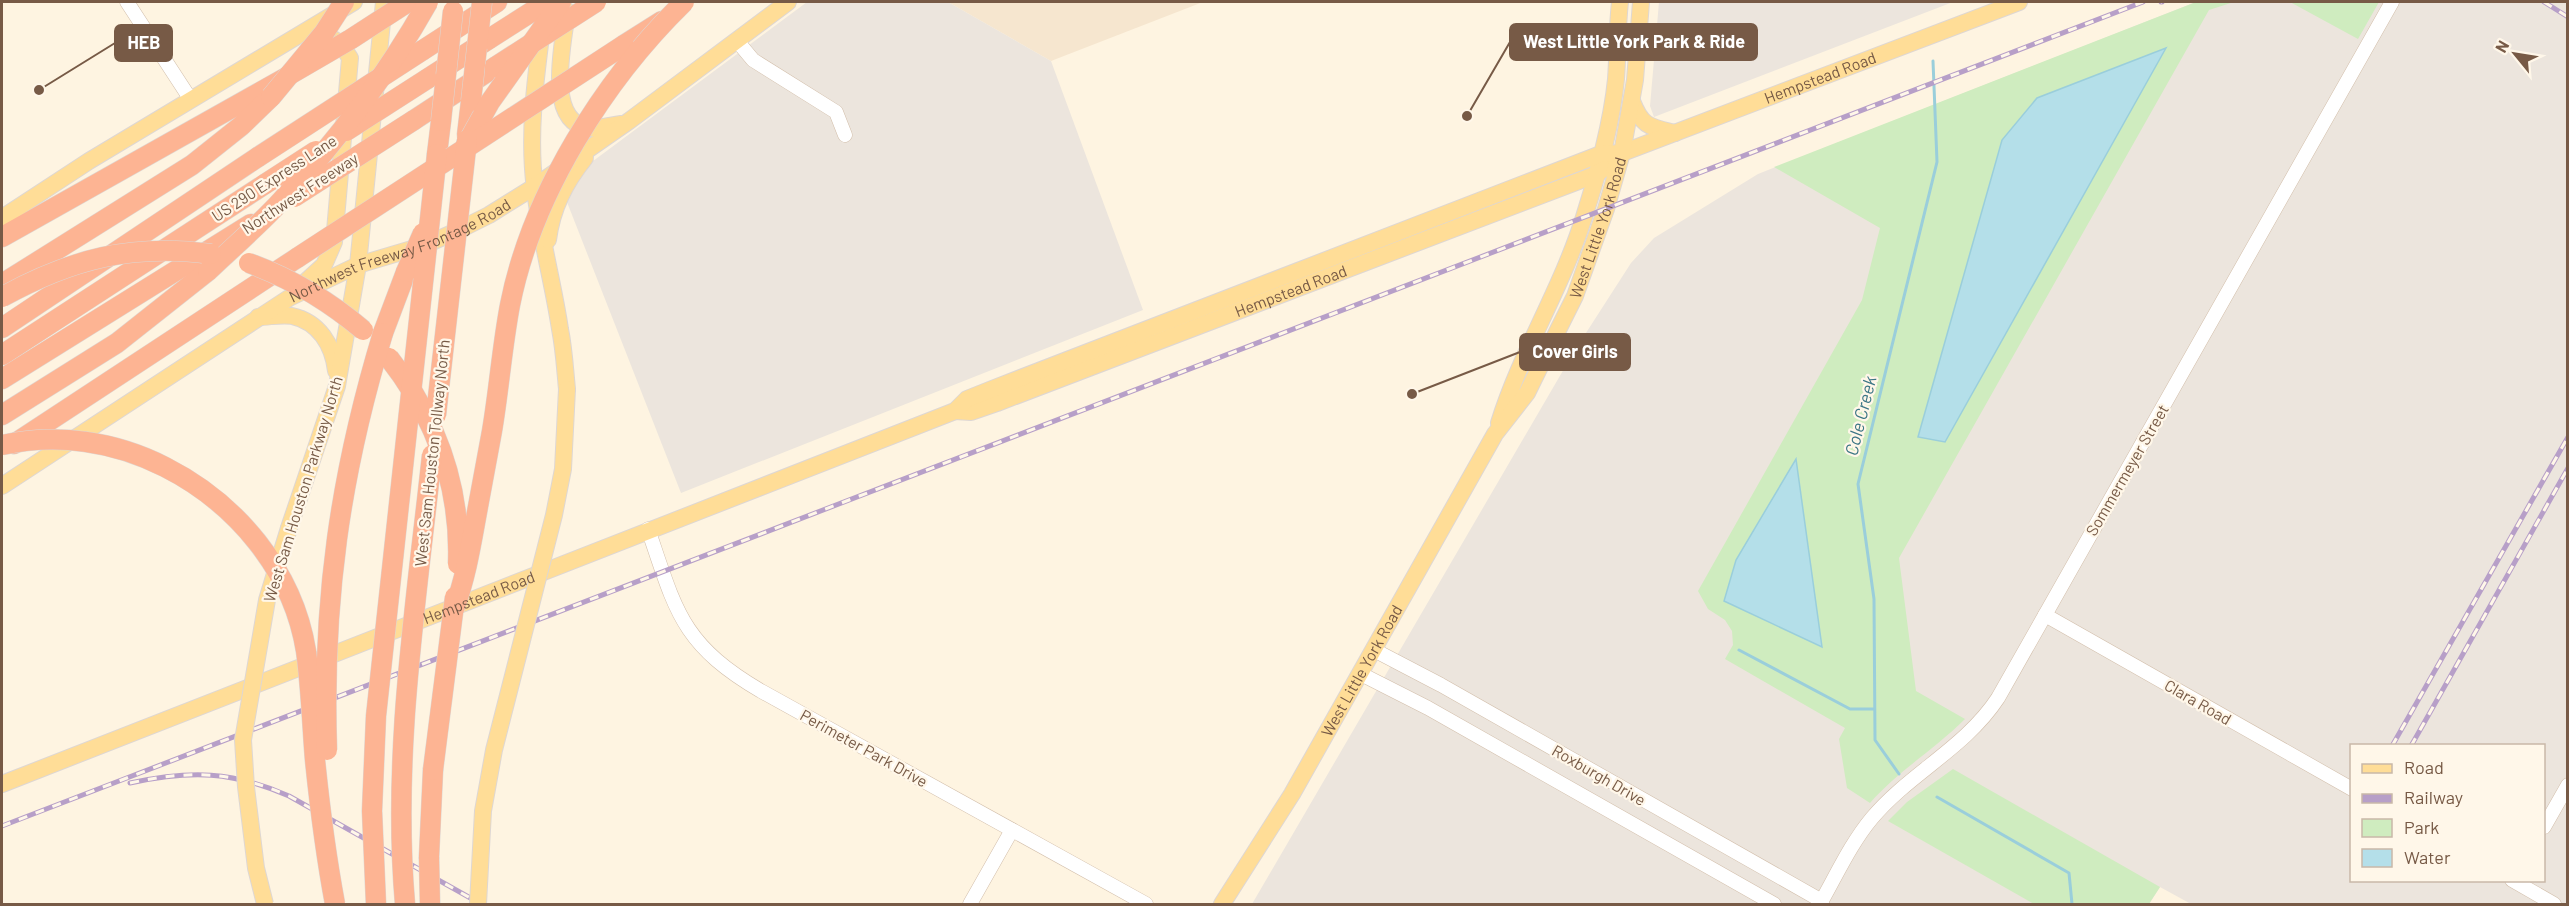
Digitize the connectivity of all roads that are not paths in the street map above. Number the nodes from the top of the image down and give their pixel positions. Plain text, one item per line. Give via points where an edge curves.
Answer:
1 (127, 2) edge
2 (344, 2) edge
3 (354, 2) edge
4 (384, 2) edge
5 (408, 2) edge
6 (428, 2) edge
7 (454, 2) edge
8 (482, 2) edge
9 (497, 2) edge
10 (546, 2) edge
11 (561, 2) edge
12 (568, 2) edge
13 (596, 2) edge
14 (684, 2) edge
15 (692, 2) edge
16 (788, 2) edge
17 (1620, 2) edge
18 (1641, 2) edge
19 (2019, 2) edge
20 (2392, 2) edge
21 (301, 35) junction
22 (738, 42) junction
23 (191, 100) junction
24 (1632, 101) junction
25 (629, 122) junction
26 (1675, 133) junction
27 (845, 135) dead end
28 (596, 145) junction
29 (1622, 153) junction
30 (1601, 154) junction
31 (1597, 174) junction
32 (534, 187) junction
33 (78, 195) junction
34 (2, 218) edge
35 (2, 237) edge
36 (2, 253) edge
37 (545, 258) junction
38 (358, 266) junction
39 (2, 284) edge
40 (2, 297) edge
41 (289, 298) junction
42 (258, 317) junction
43 (2, 328) edge
44 (2, 355) edge
45 (2, 380) edge
46 (337, 386) junction
47 (955, 411) junction
48 (2, 416) edge
49 (1495, 434) junction
50 (2, 445) edge
51 (2, 453) edge
52 (2, 486) edge
53 (648, 529) junction
54 (454, 609) junction
55 (2044, 615) junction
56 (1374, 651) junction
57 (1361, 674) junction
58 (1510, 724) junction
59 (1497, 747) junction
60 (2, 784) edge
61 (2568, 785) edge
62 (2350, 788) edge
63 (1635, 796) junction
64 (1622, 819) junction
65 (2545, 825) edge
66 (1012, 830) junction
67 (2515, 882) edge
68 (1821, 903) edge
69 (265, 904) edge
70 (335, 904) edge
71 (345, 904) edge
72 (376, 904) edge
73 (405, 904) edge
74 (430, 904) edge
75 (478, 904) edge
76 (970, 904) edge
77 (1146, 904) edge
78 (1222, 904) edge
79 (1774, 904) edge
80 (2554, 904) edge

1 - 23 street
2 - 39 highway, bridge via 282,87 241,126 192,165
3 - 21 main road
4 - 38 main road, West Sam Houston Parkway North
5 - 33 highway, bridge via 351,39
6 - 48 highway, bridge via 395,57 336,138 281,202 208,272 163,308 117,343
7 - 72 highway, West Sam Houston Tollway North, bridge via 376,716 372,811
8 - 73 highway, West Sam Houston Tollway North, bridge via 403,718 400,794
9 - 43 highway, bridge
10 - 32 main road via 535,82
10 - 44 highway, US 290 Express Lane, bridge
11 - 71 highway, bridge via 489,102 452,170 402,281 362,406 337,526 327,639 327,762
12 - 25 main road via 560,82 562,106 573,122 585,128
13 - 45 highway, Northwest Freeway, bridge
14 - 54 highway, bridge via 621,73 573,146 548,190 528,241 510,304 492,431 466,569
15 - 51 highway, bridge
16 - 22 main road, Northwest Freeway Frontage Road
17 - 30 main road, West Little York Road via 1616,81
18 - 24 main road, West Little York Road
19 - 26 main road, Hempstead Road
20 - 55 street, Sommermeyer Street
21 - 23 main road
21 - 41 main road via 329,36 341,44 350,58 334,242 324,265
22 - 25 main road, Northwest Freeway Frontage Road
22 - 27 street via 753,60 836,112
23 - 34 main road
24 - 26 main road via 1641,121
24 - 29 main road, West Little York Road
25 - 28 main road, Northwest Freeway Frontage Road
26 - 29 main road, Hempstead Road
28 - 32 main road, Northwest Freeway Frontage Road
28 - 37 main road via 561,194 550,221
29 - 30 main road, Hempstead Road
29 - 31 main road, Hempstead Road
29 - 49 main road, West Little York Road via 1575,296 1527,393
30 - 31 main road, West Little York Road
30 - 47 main road, Hempstead Road via 992,389 967,399
31 - 47 main road, Hempstead Road via 997,403 971,412
31 - 49 main road, West Little York Road via 1562,275 1510,387
32 - 37 main road
32 - 38 main road, Northwest Freeway Frontage Road via 457,231
33 - 35 highway
33 - 36 highway
37 - 75 main road, bridge via 561,330 567,389 563,469 494,750 483,811
38 - 41 main road, Northwest Freeway Frontage Road
38 - 46 main road, West Sam Houston Parkway North
40 - 54 highway, bridge via 80,262 117,253 174,250 249,263 300,285 333,306 370,337 400,372 422,405 438,440 457,514 459,552
41 - 42 main road, Northwest Freeway Frontage Road
42 - 46 main road via 291,316 312,325 331,346
42 - 52 main road, Northwest Freeway Frontage Road
46 - 69 main road, West Sam Houston Parkway North, bridge via 267,600 243,740 255,868
47 - 53 main road, Hempstead Road
49 - 56 main road, West Little York Road
50 - 70 highway, bridge via 67,439 106,445 146,458 189,479 219,501 273,562 287,589 306,651 324,842
53 - 60 main road, Hempstead Road
53 - 66 street, Perimeter Park Drive via 673,602 686,626 724,668
54 - 74 highway, bridge via 432,780
55 - 62 street, Clara Road
55 - 68 street, Sommermeyer Street via 1988,713 1871,819
56 - 57 main road, West Little York Road
56 - 58 street, Roxburgh Drive
57 - 59 street, Roxburgh Drive
57 - 78 main road, West Little York Road via 1279,816
58 - 59 street
58 - 63 street, Roxburgh Drive
59 - 64 street, Roxburgh Drive
61 - 65 street
63 - 64 street
63 - 68 street, Roxburgh Drive
64 - 79 street, Roxburgh Drive
66 - 76 street
66 - 77 street, Perimeter Park Drive
67 - 80 street

